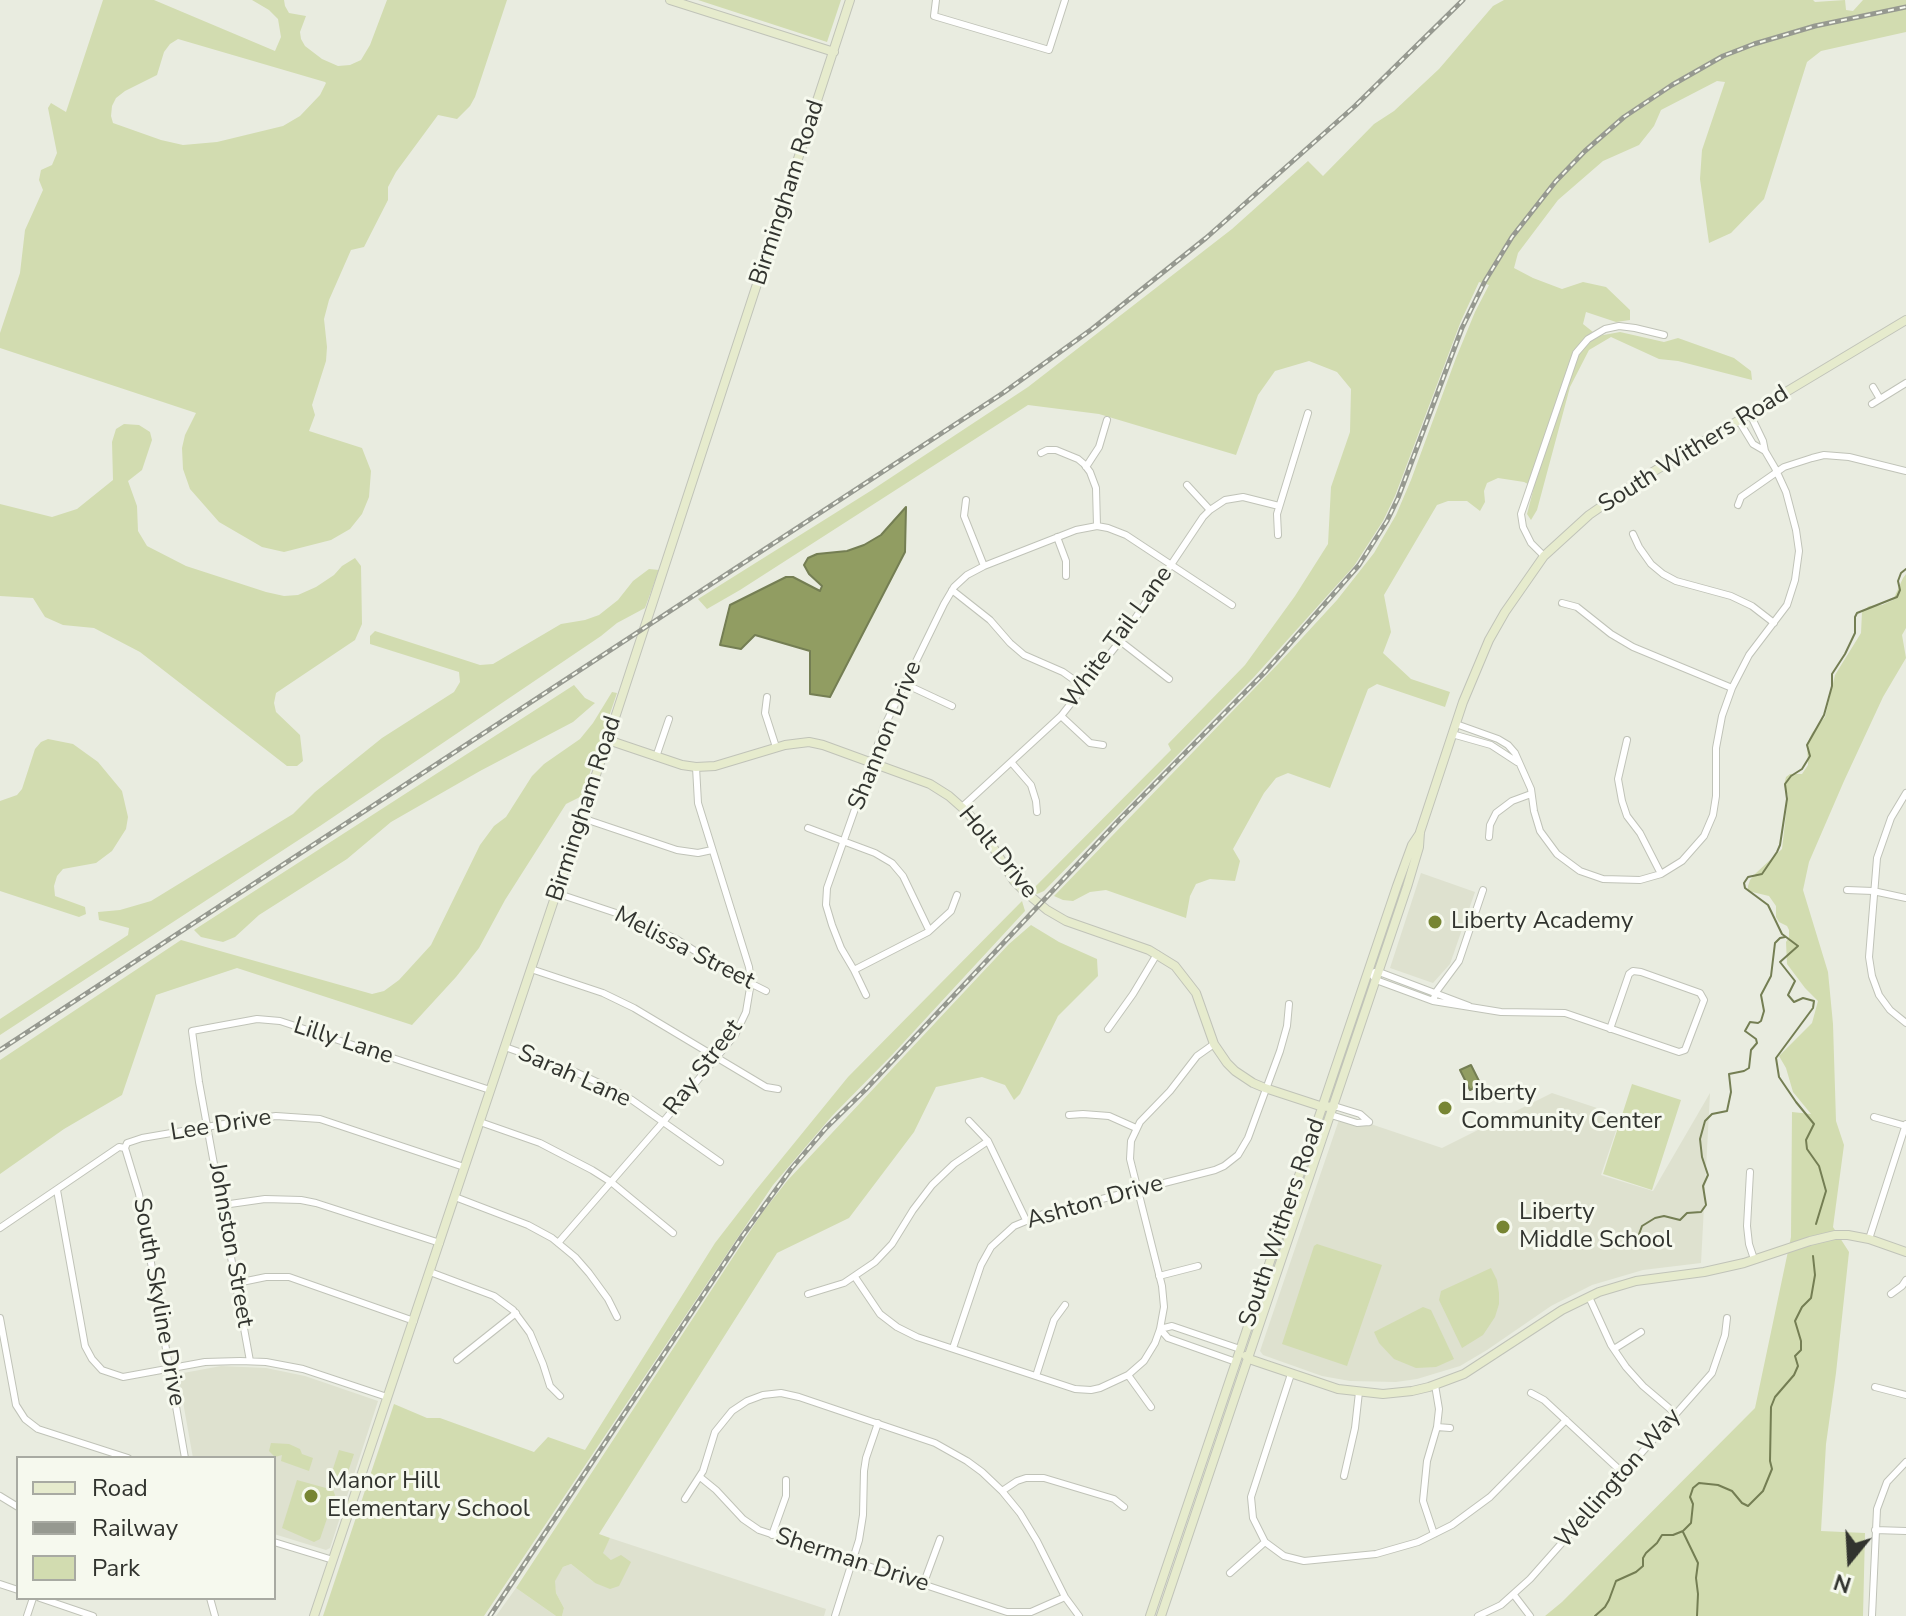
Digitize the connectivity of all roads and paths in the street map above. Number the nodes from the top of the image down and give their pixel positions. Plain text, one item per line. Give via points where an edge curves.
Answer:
1 (670, 0) edge
2 (850, 0) edge
3 (936, 0) edge
4 (1065, 0) edge
5 (834, 52) junction
6 (1906, 320) edge
7 (1664, 335) dead end
8 (1906, 383) edge
9 (1873, 387) dead end
10 (1880, 399) junction
11 (1872, 404) dead end
12 (1308, 413) dead end
13 (1750, 414) junction
14 (1107, 420) dead end
15 (1739, 421) junction
16 (1765, 451) junction
17 (1041, 453) dead end
18 (1086, 467) junction
19 (1906, 471) edge
20 (1777, 473) junction
21 (1187, 485) dead end
22 (966, 500) dead end
23 (1738, 505) dead end
24 (1279, 506) junction
25 (1210, 510) junction
26 (1097, 526) junction
27 (1633, 534) dead end
28 (1278, 535) dead end
29 (1057, 537) junction
30 (1544, 556) junction
31 (984, 566) junction
32 (1172, 567) junction
33 (1066, 576) dead end
34 (952, 590) junction
35 (1562, 603) dead end
36 (1232, 605) dead end
37 (1774, 623) junction
38 (1120, 641) junction
39 (1169, 679) dead end
40 (905, 684) junction
41 (1084, 687) junction
42 (1732, 688) junction
43 (767, 697) dead end
44 (952, 706) dead end
45 (1061, 716) junction
46 (669, 719) dead end
47 (1456, 724) junction
48 (1452, 734) junction
49 (608, 740) junction
50 (1627, 740) dead end
51 (1103, 745) dead end
52 (776, 747) junction
53 (656, 757) junction
54 (872, 762) junction
55 (1011, 762) junction
56 (1517, 762) junction
57 (696, 767) junction
58 (1906, 793) edge
59 (1531, 794) junction
60 (962, 807) junction
61 (1037, 812) dead end
62 (582, 818) junction
63 (808, 828) dead end
64 (1489, 837) dead end
65 (844, 841) junction
66 (712, 850) junction
67 (1661, 874) junction
68 (1483, 890) dead end
69 (1847, 890) dead end
70 (1873, 891) junction
71 (556, 893) junction
72 (957, 895) dead end
73 (1906, 898) edge
74 (929, 930) junction
75 (1157, 954) junction
76 (531, 969) junction
77 (854, 970) junction
78 (1374, 974) junction
79 (751, 982) junction
80 (766, 991) dead end
81 (1436, 992) junction
82 (866, 995) dead end
83 (1433, 1001) junction
84 (1289, 1004) dead end
85 (1472, 1007) junction
86 (1906, 1023) edge
87 (1108, 1029) dead end
88 (1610, 1029) junction
89 (192, 1031) joint
90 (1214, 1044) junction
91 (505, 1047) junction
92 (716, 1058) junction
93 (1265, 1088) junction
94 (778, 1089) dead end
95 (490, 1090) junction
96 (1323, 1107) junction
97 (1332, 1111) junction
98 (1069, 1115) dead end
99 (1874, 1117) dead end
100 (969, 1121) dead end
101 (480, 1122) junction
102 (663, 1122) junction
103 (1906, 1125) edge
104 (208, 1127) junction
105 (1136, 1128) junction
106 (988, 1141) junction
107 (125, 1148) junction
108 (720, 1162) dead end
109 (464, 1167) junction
110 (1750, 1172) dead end
111 (611, 1182) junction
112 (57, 1190) junction
113 (1137, 1190) junction
114 (455, 1197) junction
115 (223, 1205) junction
116 (1026, 1220) junction
117 (0, 1228) edge
118 (673, 1233) dead end
119 (1869, 1239) junction
120 (440, 1243) junction
121 (558, 1243) junction
122 (1906, 1252) edge
123 (1754, 1259) junction
124 (1198, 1266) dead end
125 (430, 1272) junction
126 (1159, 1276) junction
127 (855, 1277) junction
128 (1906, 1280) edge
129 (237, 1283) junction
130 (808, 1294) dead end
131 (1891, 1294) dead end
132 (1589, 1297) junction
133 (1065, 1305) dead end
134 (516, 1313) junction
135 (617, 1317) dead end
136 (0, 1318) edge
137 (1727, 1318) dead end
138 (414, 1321) junction
139 (1160, 1329) junction
140 (1641, 1332) dead end
141 (2, 1341) edge
142 (953, 1348) junction
143 (1240, 1349) junction
144 (1614, 1349) junction
145 (1249, 1359) junction
146 (457, 1360) dead end
147 (250, 1361) junction
148 (1236, 1362) junction
149 (170, 1368) junction
150 (1291, 1374) junction
151 (1128, 1375) junction
152 (1036, 1376) junction
153 (1435, 1385) junction
154 (1875, 1387) dead end
155 (1359, 1392) junction
156 (1531, 1393) dead end
157 (1906, 1395) edge
158 (560, 1396) dead end
159 (387, 1397) junction
160 (1151, 1407) dead end
161 (1676, 1414) junction
162 (1566, 1420) junction
163 (878, 1423) junction
164 (1437, 1427) junction
165 (1450, 1428) dead end
166 (122, 1456) edge
167 (185, 1456) edge
168 (1906, 1462) edge
169 (1624, 1474) junction
170 (1344, 1476) dead end
171 (700, 1477) junction
172 (786, 1480) dead end
173 (1002, 1491) junction
174 (685, 1499) dead end
175 (1124, 1507) dead end
176 (1875, 1530) junction
177 (1906, 1531) edge
178 (1434, 1534) junction
179 (772, 1535) junction
180 (940, 1539) dead end
181 (1265, 1542) junction
182 (276, 1543) edge
183 (333, 1560) junction
184 (852, 1561) junction
185 (1230, 1573) dead end
186 (923, 1585) junction
187 (1514, 1595) junction
188 (1065, 1597) junction
189 (46, 1600) edge
190 (93, 1616) edge
191 (314, 1616) edge
192 (835, 1616) edge
193 (1079, 1616) edge
194 (1150, 1616) edge
195 (1161, 1616) edge
196 (1478, 1616) edge
197 (1530, 1616) edge
198 (1872, 1616) edge

1 - 5 street
2 - 5 street, Birmingham Road
3 - 4 street via 934,16 1049,50
5 - 49 street, Birmingham Road
6 - 13 street, South Withers Road
7 - 30 street via 1619,326 1588,339 1576,353 1521,514 1531,543
8 - 10 street
9 - 10 street
10 - 11 street
12 - 24 street
13 - 15 street, South Withers Road
13 - 16 street
14 - 18 street
15 - 16 street via 1753,444
15 - 30 street, South Withers Road via 1589,515
16 - 20 street
17 - 18 street via 1056,450
18 - 26 street via 1096,488
19 - 20 street via 1824,455
20 - 23 street via 1741,497
20 - 37 street via 1799,551 1787,605
21 - 25 street
22 - 31 street via 964,516
24 - 25 street via 1243,497
24 - 28 street
25 - 32 street, White Tail Lane
26 - 29 street, Shannon Drive
26 - 32 street via 1126,535
27 - 37 street via 1663,574 1731,596
29 - 31 street, Shannon Drive
29 - 33 street
30 - 47 street, South Withers Road via 1489,640
31 - 34 street, Shannon Drive
32 - 36 street
32 - 38 street, White Tail Lane
34 - 40 street, Shannon Drive
34 - 41 street via 1024,655
35 - 42 street via 1577,607 1633,647
37 - 42 street
38 - 39 street
38 - 41 street, White Tail Lane
40 - 44 street
40 - 54 street, Shannon Drive
41 - 45 street, White Tail Lane
42 - 67 street via 1718,736 1715,807 1709,826 1690,853
43 - 52 street via 765,713
45 - 51 street via 1090,743
45 - 55 street, White Tail Lane
46 - 53 street
47 - 48 street, South Withers Road
47 - 56 street via 1508,745
48 - 56 street via 1491,745
48 - 78 street, South Withers Road
49 - 53 street, Holt Drive
49 - 62 street, Birmingham Road
50 - 67 street via 1618,779 1622,801
52 - 54 street, Holt Drive via 809,742
52 - 57 street, Holt Drive
53 - 57 street, Holt Drive
54 - 60 street, Holt Drive via 930,784
54 - 65 street, Shannon Drive
55 - 60 street, White Tail Lane
55 - 61 street via 1031,785
56 - 59 street
57 - 66 street, Ray Street via 698,803
58 - 70 street via 1880,844
59 - 64 street via 1496,813
59 - 67 street via 1540,831 1557,854 1580,871 1626,881
60 - 75 street, Holt Drive via 1014,881 1039,904 1066,921
62 - 66 street via 677,850
62 - 71 street, Birmingham Road
63 - 65 street
65 - 74 street via 892,863
65 - 77 street, Shannon Drive via 825,900
66 - 79 street, Ray Street
68 - 81 street via 1459,961
69 - 70 street
70 - 73 street
70 - 86 street via 1872,976 1885,1003
71 - 76 street, Birmingham Road
71 - 79 street, Melissa Street via 634,919
72 - 74 street via 951,911
74 - 77 street
75 - 87 street
75 - 90 street, Holt Drive via 1190,983
76 - 91 street, Birmingham Road
76 - 92 street via 603,993
77 - 82 street, Shannon Drive
78 - 81 street
78 - 83 street
78 - 96 street, South Withers Road
78 - 97 street, South Withers Road
79 - 80 street, Melissa Street
79 - 92 street, Ray Street via 746,1012
81 - 83 street
81 - 85 street
83 - 85 street
84 - 93 street, Ashton Drive via 1284,1040
85 - 88 street via 1565,1013
88 - 88 street via 1633,971 1700,993 1704,1000 1685,1050 1679,1052
89 - 95 street, Lilly Lane via 257,1019 280,1021
89 - 104 street, Johnston Street
90 - 93 street, Holt Drive via 1235,1071
90 - 105 street via 1197,1056
91 - 95 street, Birmingham Road
91 - 102 street, Sarah Lane via 593,1079
92 - 94 street
92 - 102 street, Ray Street
93 - 96 street, Holt Drive
93 - 113 street, Ashton Drive via 1248,1138 1232,1161
95 - 101 street, Birmingham Road
96 - 97 street, Holt Drive
96 - 143 street, South Withers Road
97 - 97 street, Holt Drive via 1357,1123 1369,1122 1360,1114
97 - 145 street, South Withers Road
98 - 105 street via 1109,1116
99 - 103 street
100 - 106 street
101 - 109 street, Birmingham Road
101 - 111 street via 540,1143
102 - 108 street, Sarah Lane
102 - 111 street, Ray Street
103 - 119 street
104 - 107 street, Lee Drive via 142,1138
104 - 109 street, Lee Drive via 276,1116 320,1119
104 - 115 street, Johnston Street
105 - 113 street via 1130,1151
106 - 116 street
106 - 127 street via 942,1174 892,1244
107 - 112 street, Lee Drive via 119,1147
107 - 149 street, South Skyline Drive via 139,1194
109 - 114 street, Birmingham Road
110 - 123 street via 1747,1226
111 - 118 street
111 - 121 street, Ray Street
112 - 117 street, Lee Drive
112 - 149 street via 85,1346 92,1359 108,1373 123,1377
113 - 116 street, Ashton Drive
113 - 126 street
114 - 120 street, Birmingham Road
114 - 121 street via 528,1225
115 - 120 street via 301,1200
115 - 129 street, Johnston Street
116 - 142 street, Ashton Drive via 1006,1232 986,1256
119 - 122 street
119 - 123 street via 1822,1237
120 - 125 street, Birmingham Road
121 - 135 street via 599,1285
123 - 132 street via 1636,1281
124 - 126 street
125 - 134 street via 494,1296
125 - 138 street, Birmingham Road
126 - 139 street via 1164,1307
127 - 130 street
127 - 142 street via 888,1321
128 - 131 street
129 - 138 street via 289,1277
129 - 147 street, Johnston Street
132 - 144 street
132 - 153 street via 1464,1374
133 - 152 street via 1054,1320
134 - 146 street
134 - 158 street via 530,1333 550,1386
136 - 141 street
137 - 161 street, Wellington Way via 1712,1373
138 - 159 street, Birmingham Road
139 - 143 street via 1172,1326
139 - 148 street via 1168,1338
139 - 151 street via 1150,1352
140 - 144 street
141 - 166 street via 16,1405 27,1422
142 - 152 street
143 - 145 street
143 - 148 street, South Withers Road
144 - 161 street via 1643,1386
145 - 148 street
145 - 150 street
145 - 195 street, South Withers Road
147 - 149 street
147 - 159 street via 303,1369
148 - 194 street, South Withers Road
149 - 167 street, South Skyline Drive
150 - 155 street
150 - 181 street via 1251,1497 1253,1518
151 - 152 street via 1111,1385 1083,1390
151 - 160 street
153 - 155 street via 1399,1393
153 - 164 street
154 - 157 street
155 - 170 street
156 - 162 street
159 - 183 street, Birmingham Road
161 - 169 street, Wellington Way
162 - 169 street
162 - 178 street via 1490,1497
163 - 171 street via 790,1394 755,1397 720,1424
163 - 173 street via 951,1451
163 - 184 street via 866,1458 862,1526
164 - 165 street
164 - 178 street via 1423,1501
168 - 176 street via 1887,1482
169 - 187 street, Wellington Way
171 - 174 street
171 - 179 street, Sherman Drive via 743,1519
172 - 179 street
173 - 175 street via 1026,1478 1044,1478 1114,1499
173 - 188 street via 1030,1528
176 - 177 street
176 - 198 street
178 - 181 street via 1376,1554 1304,1561 1284,1556
179 - 184 street, Sherman Drive
180 - 186 street
181 - 185 street
182 - 183 street
183 - 191 street, Birmingham Road
184 - 186 street, Sherman Drive
184 - 192 street
186 - 188 street, Sherman Drive via 1015,1614
187 - 196 street, Wellington Way
187 - 197 street
188 - 193 street
189 - 190 street

